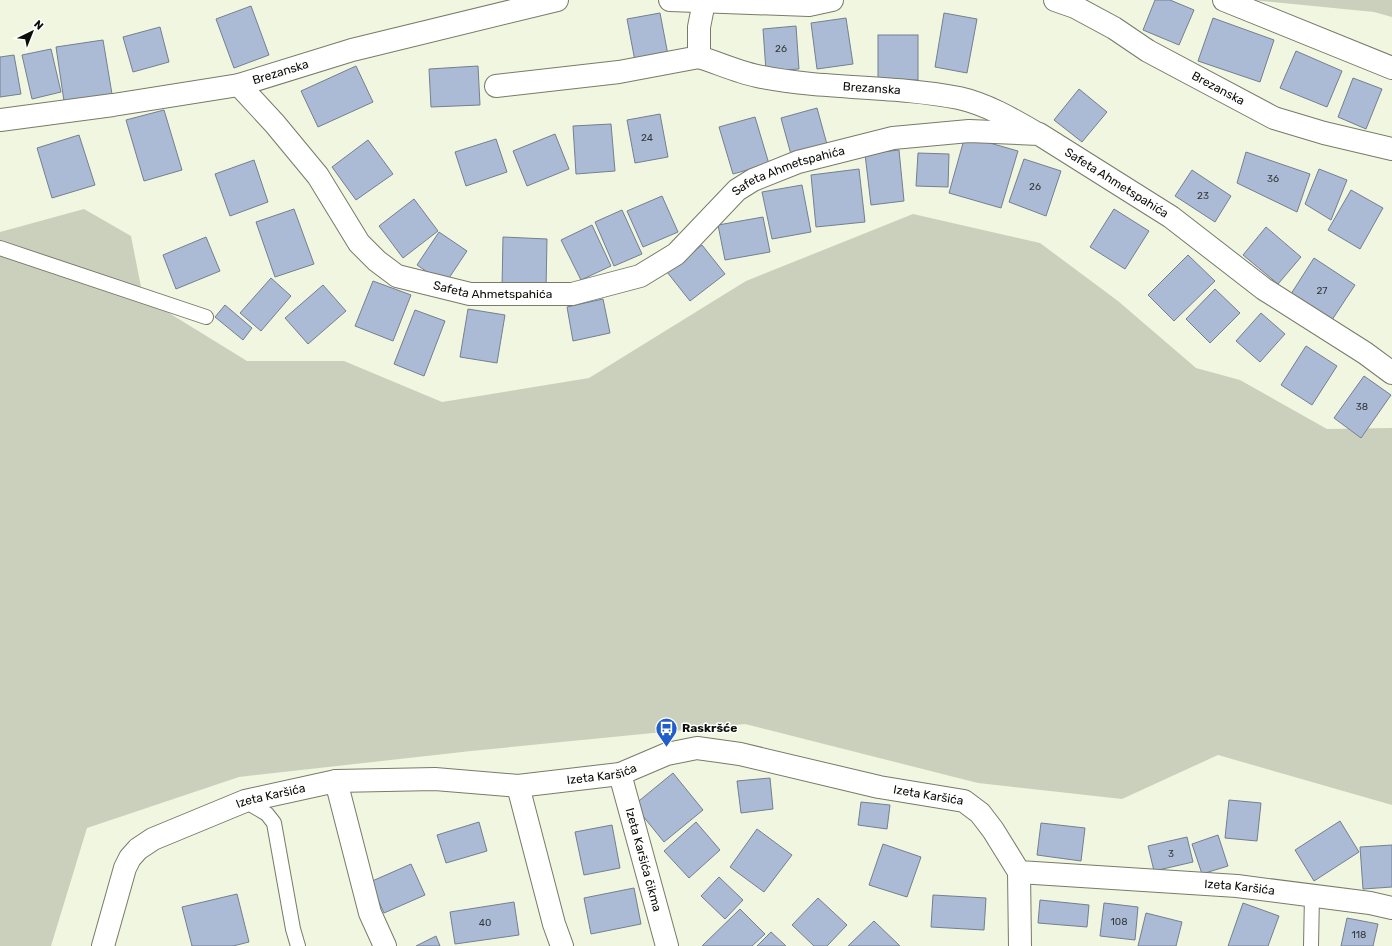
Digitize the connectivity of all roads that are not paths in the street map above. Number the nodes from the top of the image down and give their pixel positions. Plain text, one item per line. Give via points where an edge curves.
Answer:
1 (557, 0) edge
2 (670, 0) edge
3 (832, 0) edge
4 (1055, 0) edge
5 (1224, 0) edge
6 (704, 2) junction
7 (700, 57) junction
8 (1392, 68) edge
9 (239, 85) junction
10 (496, 86) dead end
11 (0, 120) edge
12 (1038, 134) junction
13 (1392, 149) edge
14 (0, 248) edge
15 (206, 317) dead end
16 (1392, 373) edge
17 (620, 774) junction
18 (336, 781) junction
19 (518, 786) junction
20 (245, 801) junction
21 (1019, 872) junction
22 (1312, 895) junction
23 (1392, 908) edge
24 (103, 946) edge
25 (298, 946) edge
26 (385, 946) edge
27 (562, 946) edge
28 (667, 946) edge
29 (1020, 946) edge
30 (1311, 946) edge

1 - 9 street, Brezanska via 352,50
2 - 6 street
3 - 6 street via 809,4
4 - 13 street, Brezanska via 1075,7 1114,28 1148,51 1274,118
5 - 8 street
6 - 7 street via 699,27
7 - 10 street, Brezanska via 619,72
7 - 12 street, Brezanska via 756,76 960,99 1007,116
9 - 11 street, Brezanska via 113,106
9 - 12 street, Safeta Ahmetspahića via 318,176 359,243 377,261 397,276 470,294 572,294 640,276 676,254 737,190 753,180 798,162 893,138 969,130
12 - 16 street, Safeta Ahmetspahića via 1171,217 1264,289 1366,353
14 - 15 lane
17 - 19 street, Izeta Karšića
17 - 21 street, Izeta Karšića via 667,754 697,748 740,754 879,787 964,801 980,813
17 - 28 street, Izeta Karšića čikma
18 - 19 street, Izeta Karšića via 435,779
18 - 20 street, Izeta Karšića
18 - 26 street via 370,913
19 - 27 street
20 - 24 street, Izeta Karšića via 153,839 138,849 125,868
20 - 25 lane via 267,814 274,823
21 - 22 street, Izeta Karšića via 1237,886
21 - 29 street
22 - 23 street, Izeta Karšića
22 - 30 lane

